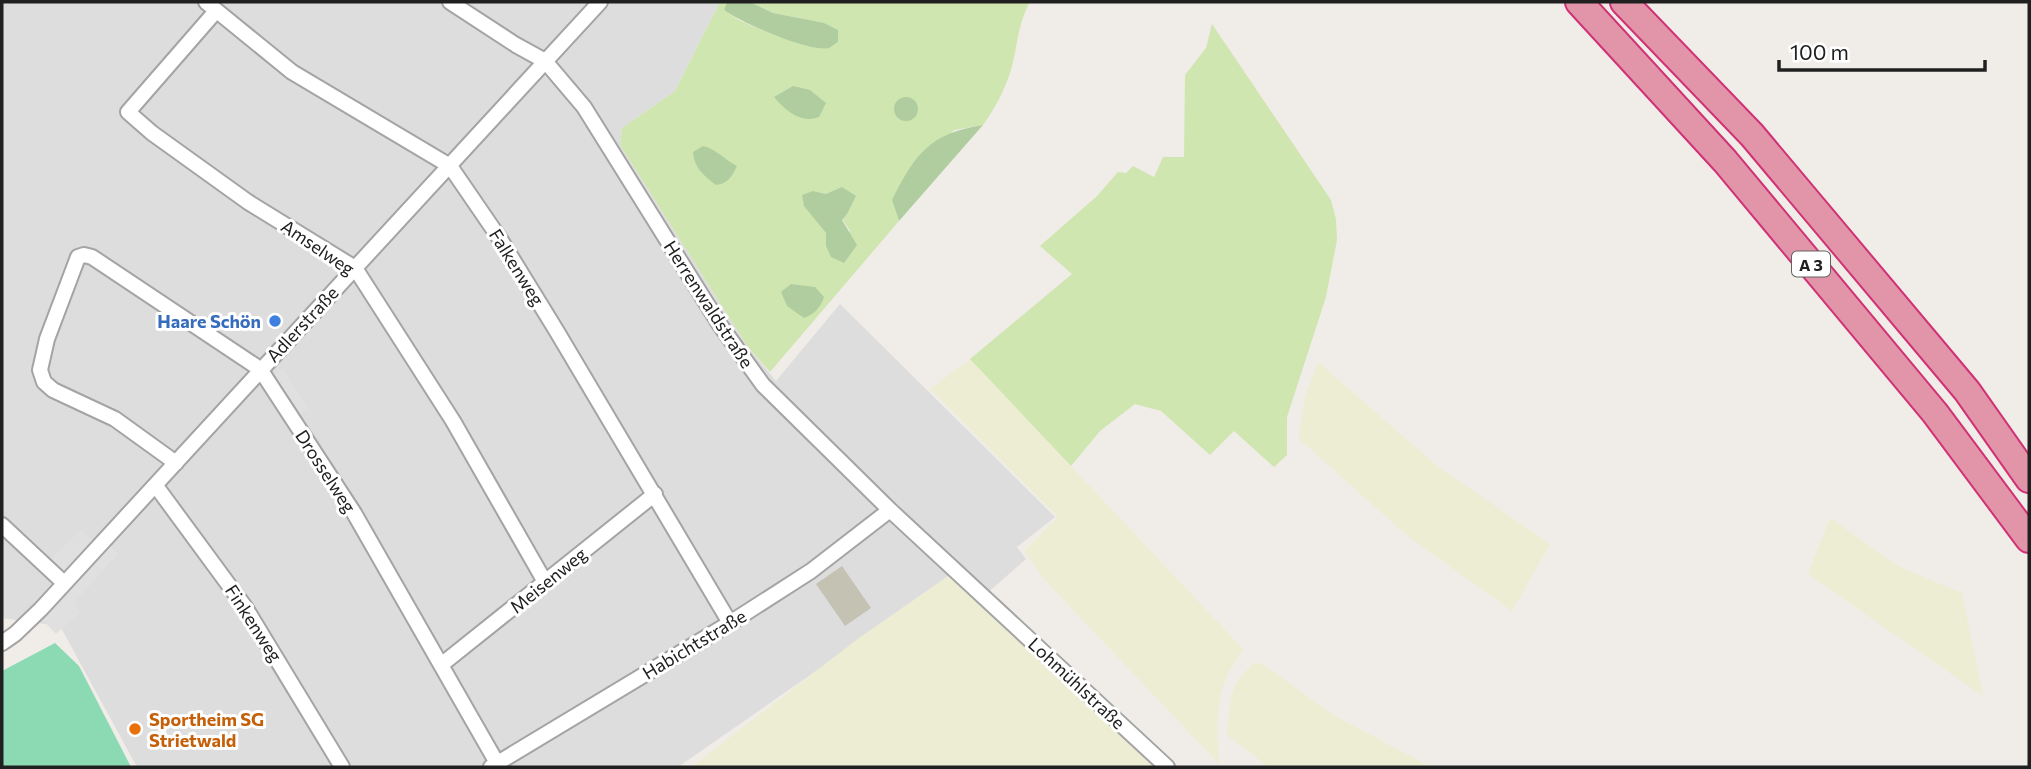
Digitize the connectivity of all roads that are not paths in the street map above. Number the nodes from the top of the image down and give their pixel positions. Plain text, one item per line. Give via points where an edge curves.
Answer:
1 (450, 2) edge
2 (600, 2) edge
3 (1579, 2) edge
4 (1624, 2) edge
5 (211, 6) edge
6 (545, 61) junction
7 (450, 166) junction
8 (355, 268) junction
9 (260, 369) junction
10 (176, 463) junction
11 (2029, 479) edge
12 (156, 486) junction
13 (655, 494) junction
14 (890, 510) junction
15 (2, 525) edge
16 (2029, 539) edge
17 (545, 582) junction
18 (64, 583) junction
19 (987, 598) joint
20 (730, 623) junction
21 (2, 643) edge
22 (441, 665) junction
23 (494, 765) edge
24 (342, 767) edge
25 (1167, 767) edge

1 - 6 street, Herrenwaldstraße
2 - 6 street, Adlerstraße
3 - 16 highway, A 3 via 1725,161 1935,413
4 - 11 highway, A 3 via 1761,146 1967,391
5 - 7 street, Falkenweg via 292,72
5 - 8 street, Amselweg via 128,112 248,202
6 - 7 street, Adlerstraße
6 - 14 street, Herrenwaldstraße via 584,107 720,325 763,385
7 - 8 street, Adlerstraße
7 - 13 street, Falkenweg via 500,239
8 - 9 street, Adlerstraße
8 - 17 street, Amselweg via 453,421
9 - 10 street, Adlerstraße
9 - 10 street, Drosselweg via 92,257 78,257 47,339 40,370 44,382 115,419
9 - 22 street, Drosselweg via 354,513
10 - 12 street, Adlerstraße
12 - 18 street, Adlerstraße
12 - 24 street, Finkenweg via 245,607
13 - 17 street, Meisenweg
13 - 20 street, Falkenweg
14 - 19 street, Herrenwaldstraße
14 - 20 street, Habichtstraße via 811,571
15 - 18 street
17 - 22 street, Meisenweg
18 - 21 street, Adlerstraße
19 - 25 street, Lohmühlstraße
20 - 23 street, Habichtstraße
22 - 23 street, Drosselweg

